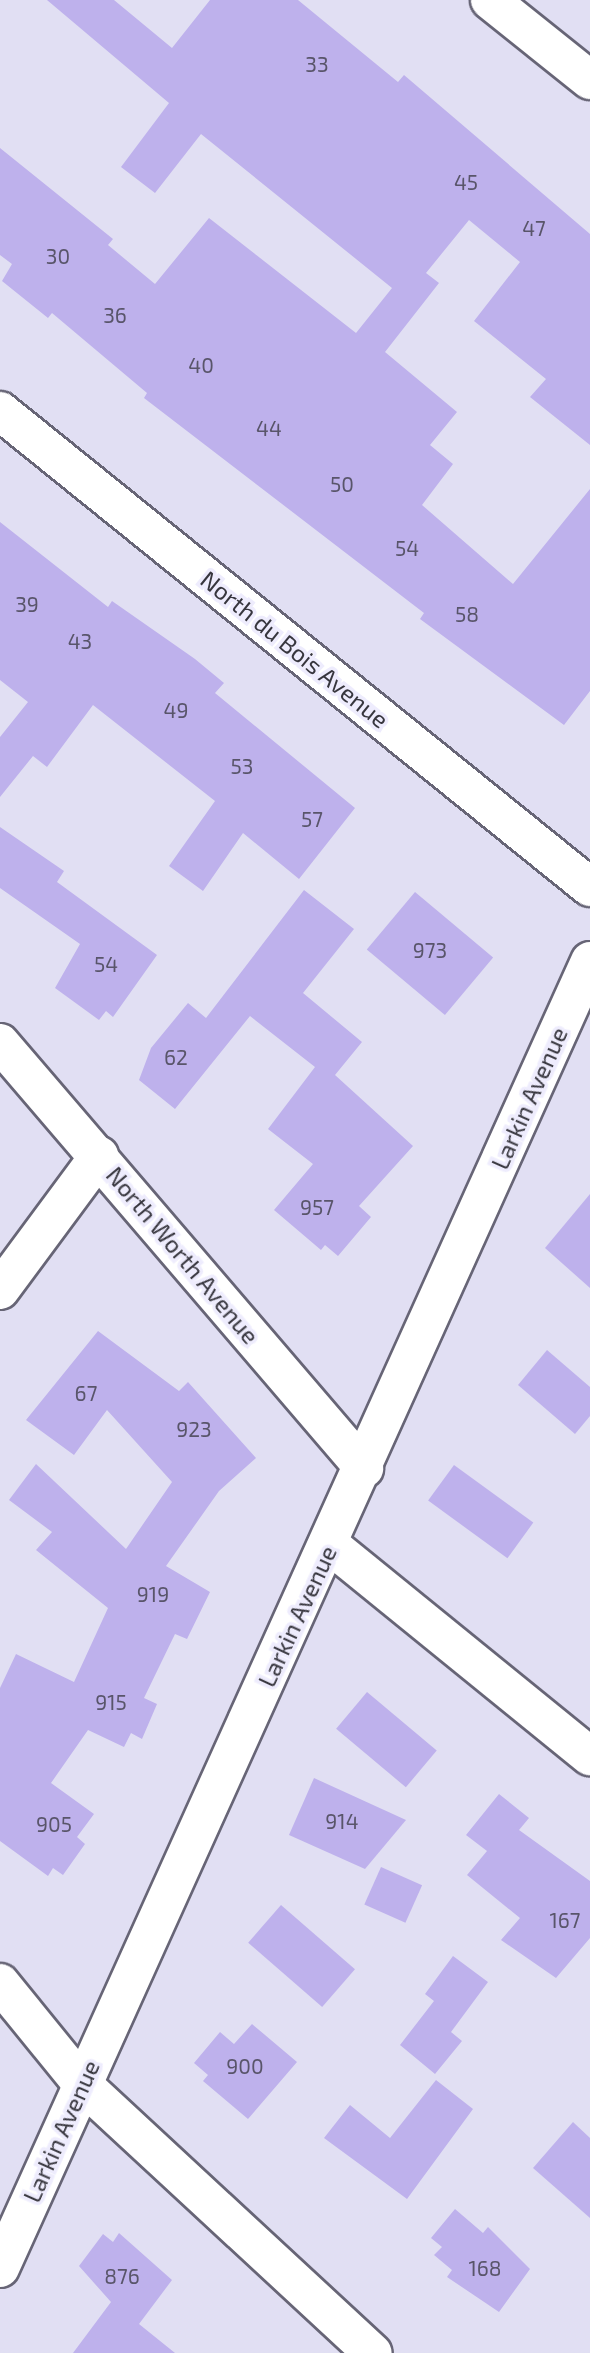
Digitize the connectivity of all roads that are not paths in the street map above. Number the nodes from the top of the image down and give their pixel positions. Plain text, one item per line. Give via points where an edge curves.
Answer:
1 (490, 0) edge
2 (590, 80) edge
3 (0, 411) edge
4 (590, 887) edge
5 (587, 974) edge
6 (0, 1043) edge
7 (99, 1156) junction
8 (0, 1290) edge
9 (364, 1468) junction
10 (330, 1545) junction
11 (590, 1756) edge
12 (0, 1983) edge
13 (82, 2084) junction
14 (0, 2268) edge
15 (372, 2353) edge

1 - 2 street
3 - 4 street, North du Bois Avenue
5 - 9 street, Larkin Avenue
6 - 7 street, North Worth Avenue
7 - 8 street
7 - 9 street, North Worth Avenue
9 - 10 street, Larkin Avenue
10 - 11 street
10 - 13 street, Larkin Avenue
12 - 13 street
13 - 14 street, Larkin Avenue
13 - 15 street

